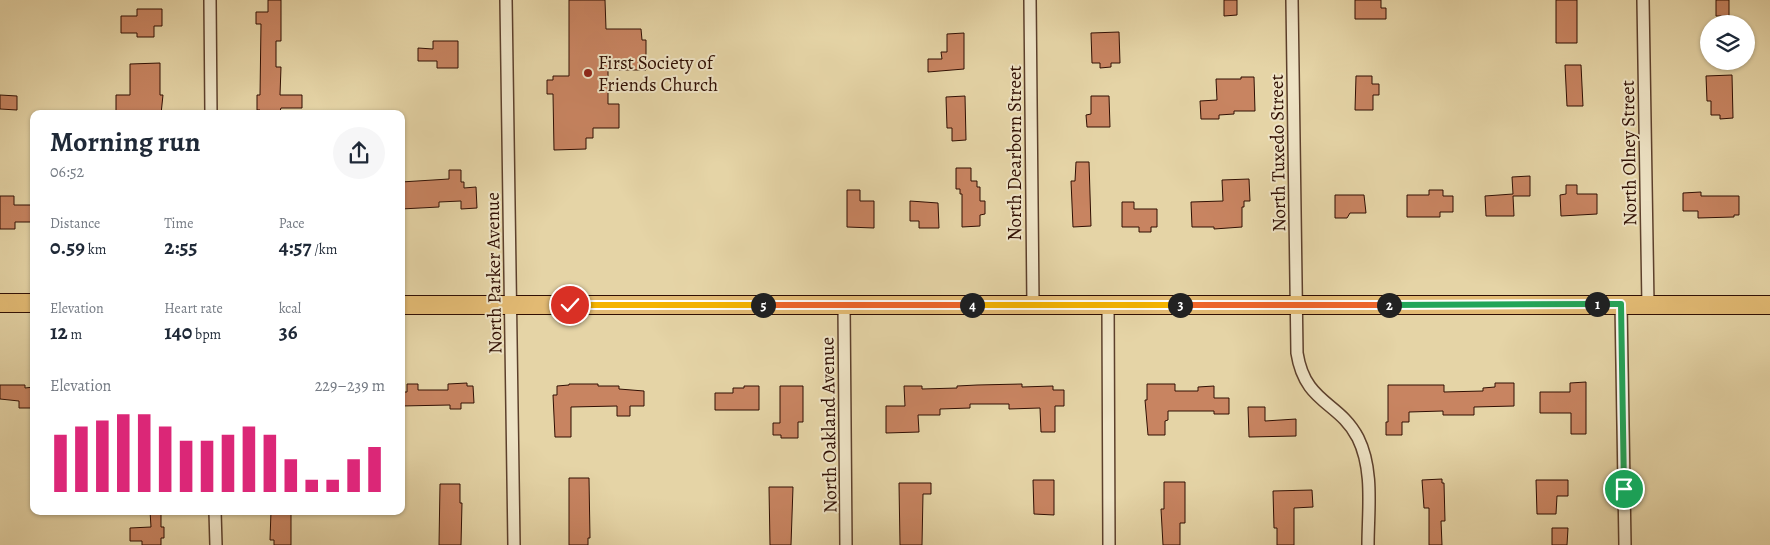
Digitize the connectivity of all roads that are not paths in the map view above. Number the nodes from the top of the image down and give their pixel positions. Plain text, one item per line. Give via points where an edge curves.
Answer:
1 (210, 0) edge
2 (506, 0) edge
3 (1030, 0) edge
4 (1292, 0) edge
5 (1643, 0) edge
6 (211, 110) edge
7 (0, 303) edge
8 (30, 303) edge
9 (1108, 304) junction
10 (1621, 304) junction
11 (405, 305) edge
12 (511, 305) junction
13 (844, 305) junction
14 (1033, 305) junction
15 (1297, 305) junction
16 (1648, 305) junction
17 (1770, 305) edge
18 (216, 515) edge
19 (216, 545) edge
20 (514, 545) edge
21 (846, 545) edge
22 (1109, 545) edge
23 (1368, 545) edge
24 (1625, 545) edge

1 - 6 street
2 - 12 street, North Parker Avenue
3 - 14 street, North Dearborn Street
4 - 15 street, North Tuxedo Street
5 - 16 street, North Olney Street
7 - 8 main road
9 - 14 main road
9 - 15 main road
9 - 22 street
10 - 15 main road
10 - 16 main road
10 - 24 street
11 - 12 main road
12 - 13 main road
12 - 20 street, North Parker Avenue
13 - 14 main road
13 - 21 street, North Oakland Avenue
15 - 23 street, North Tuxedo Street via 1296,347 1301,372 1310,389 1352,428 1365,457
16 - 17 main road
18 - 19 street

